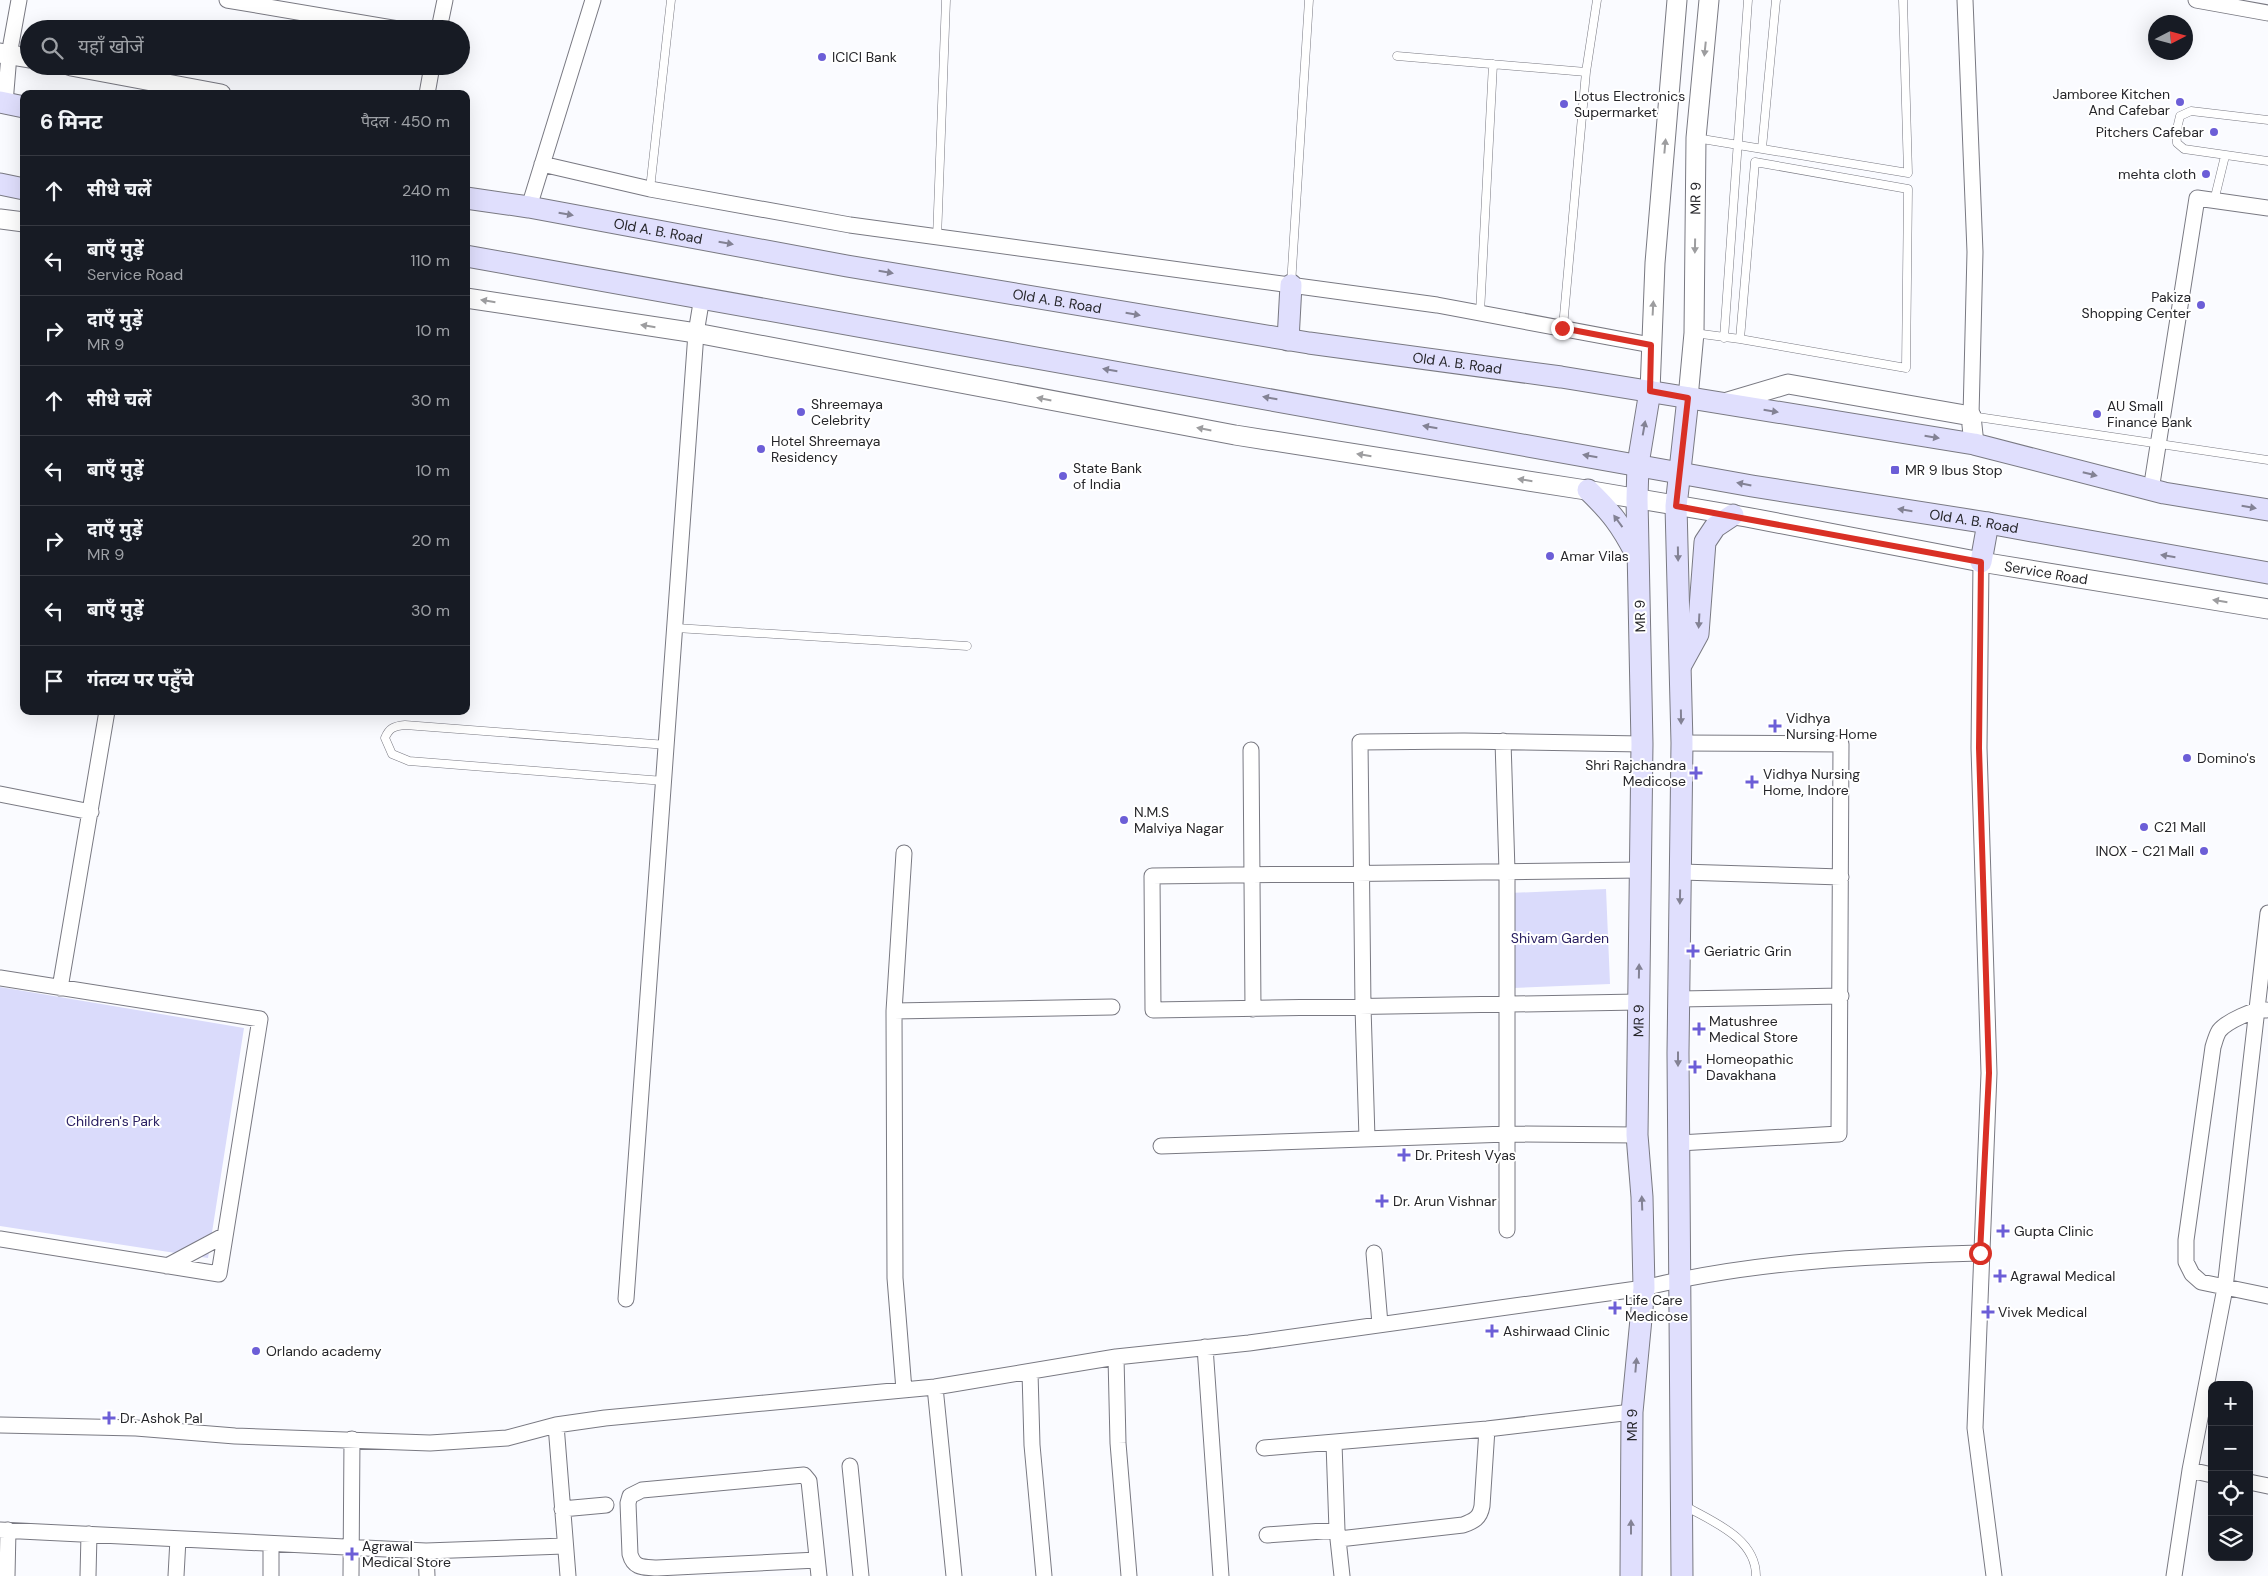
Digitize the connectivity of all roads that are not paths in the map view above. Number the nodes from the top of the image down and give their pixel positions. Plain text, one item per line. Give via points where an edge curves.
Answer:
1 (19, 0) edge
2 (228, 0) edge
3 (445, 0) edge
4 (593, 0) edge
5 (671, 0) edge
6 (946, 0) edge
7 (1308, 0) edge
8 (1597, 0) edge
9 (1677, 0) edge
10 (1709, 0) edge
11 (1748, 0) edge
12 (1776, 0) edge
13 (1903, 0) edge
14 (1965, 0) edge
15 (2196, 0) edge
16 (2268, 13) edge
17 (345, 20) edge
18 (441, 20) edge
19 (5, 54) edge
20 (20, 56) edge
21 (1396, 56) dead end
22 (1493, 64) junction
23 (1586, 72) junction
24 (119, 75) edge
25 (430, 75) edge
26 (199, 90) edge
27 (428, 90) edge
28 (9, 104) edge
29 (2268, 120) edge
30 (1696, 138) junction
31 (1737, 144) junction
32 (1762, 148) junction
33 (2225, 156) junction
34 (2268, 161) edge
35 (542, 164) junction
36 (0, 184) edge
37 (20, 188) edge
38 (650, 189) junction
39 (470, 199) edge
40 (2214, 201) junction
41 (528, 207) junction
42 (2268, 208) edge
43 (0, 219) edge
44 (20, 222) edge
45 (937, 238) junction
46 (470, 257) edge
47 (1291, 285) junction
48 (702, 297) junction
49 (470, 299) edge
50 (1480, 313) junction
51 (1562, 328) junction
52 (696, 333) junction
53 (1694, 333) junction
54 (1724, 338) junction
55 (1740, 339) junction
56 (1288, 340) junction
57 (1651, 345) junction
58 (1650, 391) junction
59 (1688, 398) junction
60 (1722, 404) junction
61 (1971, 416) junction
62 (1974, 444) junction
63 (2158, 444) junction
64 (2268, 460) edge
65 (1638, 464) junction
66 (1680, 472) junction
67 (1588, 490) junction
68 (2151, 490) junction
69 (1637, 499) junction
70 (1676, 506) junction
71 (2268, 510) edge
72 (1733, 515) junction
73 (1988, 524) junction
74 (1638, 558) junction
75 (1981, 562) junction
76 (2268, 572) edge
77 (2268, 609) edge
78 (676, 628) junction
79 (967, 646) dead end
80 (1680, 667) junction
81 (107, 715) edge
82 (1503, 741) junction
83 (1682, 743) junction
84 (1642, 744) junction
85 (667, 745) junction
86 (1251, 750) dead end
87 (664, 781) junction
88 (0, 794) edge
89 (91, 812) junction
90 (904, 852) dead end
91 (1641, 870) junction
92 (1507, 871) junction
93 (1681, 872) junction
94 (1252, 873) junction
95 (1362, 874) junction
96 (1841, 876) junction
97 (2268, 914) edge
98 (0, 978) edge
99 (60, 988) junction
100 (1841, 996) junction
101 (1679, 999) junction
102 (1639, 1002) junction
103 (1506, 1003) junction
104 (1112, 1006) dead end
105 (1363, 1007) junction
106 (1253, 1009) junction
107 (2263, 1010) edge
108 (894, 1011) junction
109 (1508, 1134) junction
110 (1637, 1135) junction
111 (1367, 1138) junction
112 (1679, 1144) junction
113 (1161, 1146) dead end
114 (1507, 1230) dead end
115 (226, 1235) junction
116 (0, 1239) edge
117 (1374, 1253) dead end
118 (1980, 1253) junction
119 (167, 1266) junction
120 (1681, 1279) junction
121 (1644, 1288) junction
122 (2225, 1288) junction
123 (2268, 1296) edge
124 (626, 1299) dead end
125 (1380, 1324) junction
126 (1205, 1347) junction
127 (1116, 1357) junction
128 (1030, 1372) junction
129 (935, 1387) junction
130 (904, 1390) junction
131 (1632, 1412) junction
132 (0, 1425) edge
133 (556, 1425) junction
134 (1487, 1429) junction
135 (352, 1439) junction
136 (1334, 1443) junction
137 (1264, 1448) dead end
138 (850, 1466) dead end
139 (2190, 1470) junction
140 (2208, 1474) edge
141 (2253, 1483) edge
142 (2268, 1486) edge
143 (1681, 1503) junction
144 (606, 1505) dead end
145 (562, 1509) junction
146 (4, 1530) edge
147 (89, 1534) junction
148 (1338, 1534) junction
149 (1267, 1535) dead end
150 (178, 1540) junction
151 (271, 1544) junction
152 (564, 1546) junction
153 (352, 1548) junction
154 (426, 1551) junction
155 (817, 1560) junction
156 (7, 1576) edge
157 (88, 1576) edge
158 (176, 1576) edge
159 (271, 1576) edge
160 (351, 1576) edge
161 (427, 1576) edge
162 (568, 1576) edge
163 (819, 1576) edge
164 (861, 1576) edge
165 (954, 1576) edge
166 (1044, 1576) edge
167 (1129, 1576) edge
168 (1220, 1576) edge
169 (1342, 1576) edge
170 (1631, 1576) edge
171 (1682, 1576) edge
172 (1756, 1576) edge
173 (1994, 1576) edge
174 (2174, 1576) edge

1 - 19 street
2 - 17 street
3 - 18 street
4 - 35 street
5 - 38 lane
6 - 45 lane
7 - 47 lane
8 - 23 lane
57 -> 9 street
10 -> 30 street, MR 9
11 - 31 lane
12 - 32 lane
13 - 32 lane via 1908,173
14 - 61 street via 1974,252
15 - 16 street
19 - 20 street
19 - 28 street
21 - 22 lane
22 - 23 lane
22 - 50 lane
23 - 51 lane
24 - 26 street
25 - 27 street
29 - 33 lane via 2191,111 2180,116 2177,143 2184,149
30 - 31 lane
30 -> 53 street, MR 9
31 - 32 lane
31 - 54 lane
33 - 34 lane
33 - 40 lane
35 - 38 street
35 - 41 street
36 - 37 main road
38 - 45 street
39 - 41 main road, Old A. B. Road
40 - 42 street
40 - 63 street via 2197,198
41 -> 56 main road, Old A. B. Road via 847,266
43 - 44 street
45 - 47 street
46 - 48 main road
47 - 50 street
47 - 56 main road
48 - 52 street
65 -> 48 main road
52 -> 49 street, Service Road
50 - 51 street
51 - 57 street
67 -> 52 street, Service Road via 1236,435
52 - 78 street
53 - 54 lane
53 - 59 street, MR 9
54 - 55 lane
55 - 55 lane via 1906,368 1908,189 1755,162
56 - 58 main road, Old A. B. Road
57 - 58 street
58 - 59 main road, Old A. B. Road
65 -> 58 main road, MR 9
59 - 60 main road
59 - 66 main road
60 - 61 street via 1788,384
60 -> 62 main road
61 - 62 street
61 - 63 lane
62 -> 68 main road
63 - 64 lane
63 - 68 street
65 - 66 main road, Old A. B. Road
65 - 69 main road, MR 9
66 - 70 main road
73 -> 66 main road, Old A. B. Road
67 - 69 street, Service Road
74 -> 67 main road via 1622,526
68 -> 71 main road
69 - 70 street, Service Road
69 - 74 main road, MR 9
70 - 72 street, Service Road
70 -> 80 main road
72 - 75 street, Service Road
72 -> 80 main road via 1715,527 1705,542 1698,634
73 - 75 main road
76 -> 73 main road, Old A. B. Road
74 - 84 main road, MR 9
77 -> 75 street, Service Road
75 - 118 street via 1979,748 1989,1073
78 - 79 lane
78 - 85 street
80 -> 83 main road
81 - 89 street
82 - 84 street
82 - 92 street
82 - 95 street via 1360,742
83 - 93 main road
83 - 96 street via 1841,744
84 - 91 main road, MR 9
85 - 87 street
85 - 87 lane via 405,725 388,730 385,738 392,754 409,761
86 - 94 street
87 - 124 street
88 - 89 street
89 - 99 street
90 - 108 street
91 - 92 street
102 -> 91 main road, MR 9
92 - 95 street
92 - 103 street
93 - 96 street
93 -> 101 main road
94 - 95 street
94 - 106 street
94 - 106 street via 1152,876 1152,885 1153,1010
95 - 105 street
96 - 100 street
97 - 107 street
98 - 99 street
99 - 115 street via 260,1019
100 - 101 street
100 - 112 street via 1839,1134
101 -> 112 main road
102 - 103 street
102 - 110 main road, MR 9
103 - 105 street
103 - 109 street
104 - 108 street
105 - 106 street
105 - 111 street
107 - 122 street
107 - 122 street via 2224,1026 2218,1033 2186,1240 2186,1262 2192,1274 2201,1282
108 - 130 street via 895,1278
109 - 110 street
109 - 111 street
109 - 114 street
121 -> 110 main road, MR 9
111 - 113 street
112 - 120 main road
115 - 119 street
115 - 119 street via 219,1274
116 - 119 street
117 - 125 street
118 - 120 street via 1889,1255
118 - 173 street via 1974,1428
120 - 121 street
120 - 143 main road
121 - 125 street
131 -> 121 main road, MR 9
122 - 123 street
122 - 139 street
125 - 126 street
126 - 127 street
126 - 168 street
127 - 128 street
127 - 167 street via 1118,1443
128 - 129 street
128 - 166 street via 1032,1445
129 - 130 street
129 - 165 street
130 - 133 street
131 - 134 street
170 -> 131 main road, MR 9
132 - 135 street
133 - 135 street via 507,1438 468,1441 430,1443
133 - 145 street
134 - 136 street
134 - 148 street via 1482,1506 1477,1518 1463,1525
135 - 153 street
136 - 137 street
136 - 148 street
138 - 164 street
139 - 140 street
139 - 174 street
141 - 142 street
143 - 171 main road
143 - 172 lane via 1744,1542 1752,1556
144 - 145 street
145 - 152 street
146 - 147 street
146 - 156 street
147 - 150 street
147 - 157 street
148 - 149 street
148 - 169 street
150 - 151 street
150 - 158 street
151 - 153 street
151 - 159 street
152 - 154 street
152 - 162 street
153 - 154 street
153 - 160 street
154 - 161 street
155 - 155 street via 657,1568 636,1566 630,1554 630,1496 642,1490 804,1475 810,1482
155 - 163 street

